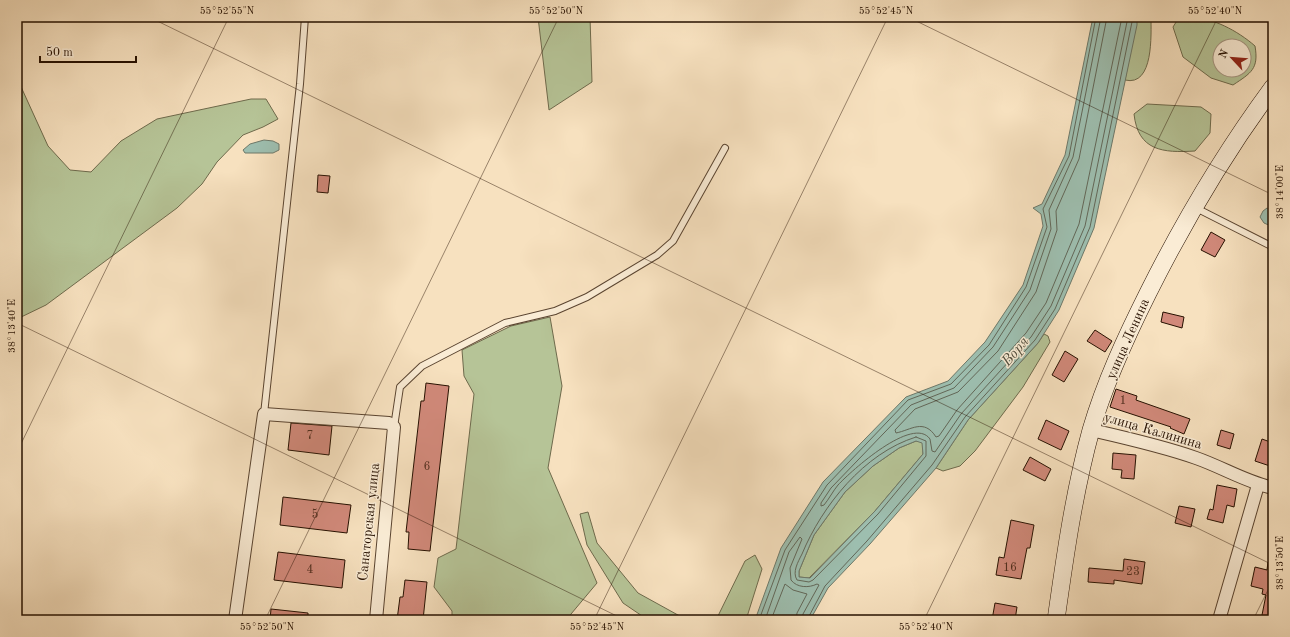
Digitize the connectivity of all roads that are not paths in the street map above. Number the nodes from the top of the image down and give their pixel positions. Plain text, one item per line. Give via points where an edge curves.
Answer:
1 (305, 17) edge
2 (1273, 87) edge
3 (725, 148) dead end
4 (1193, 207) junction
5 (1273, 247) edge
6 (264, 414) junction
7 (394, 427) junction
8 (1092, 430) junction
9 (1258, 484) junction
10 (1273, 488) edge
11 (235, 620) edge
12 (376, 620) edge
13 (1056, 620) edge
14 (1219, 620) edge

1 - 6 lane via 294,145
2 - 4 street, улица Ленина
3 - 7 lane via 673,241 657,255 587,297 555,311 505,323 422,366 400,387
4 - 5 lane
4 - 8 street, улица Ленина via 1110,375
6 - 7 street via 389,423
6 - 11 street
7 - 12 street, Санаторская улица
8 - 9 street, улица Калинина via 1164,447
8 - 13 street, улица Ленина via 1077,490
9 - 10 street, улица Калинина
9 - 14 street

